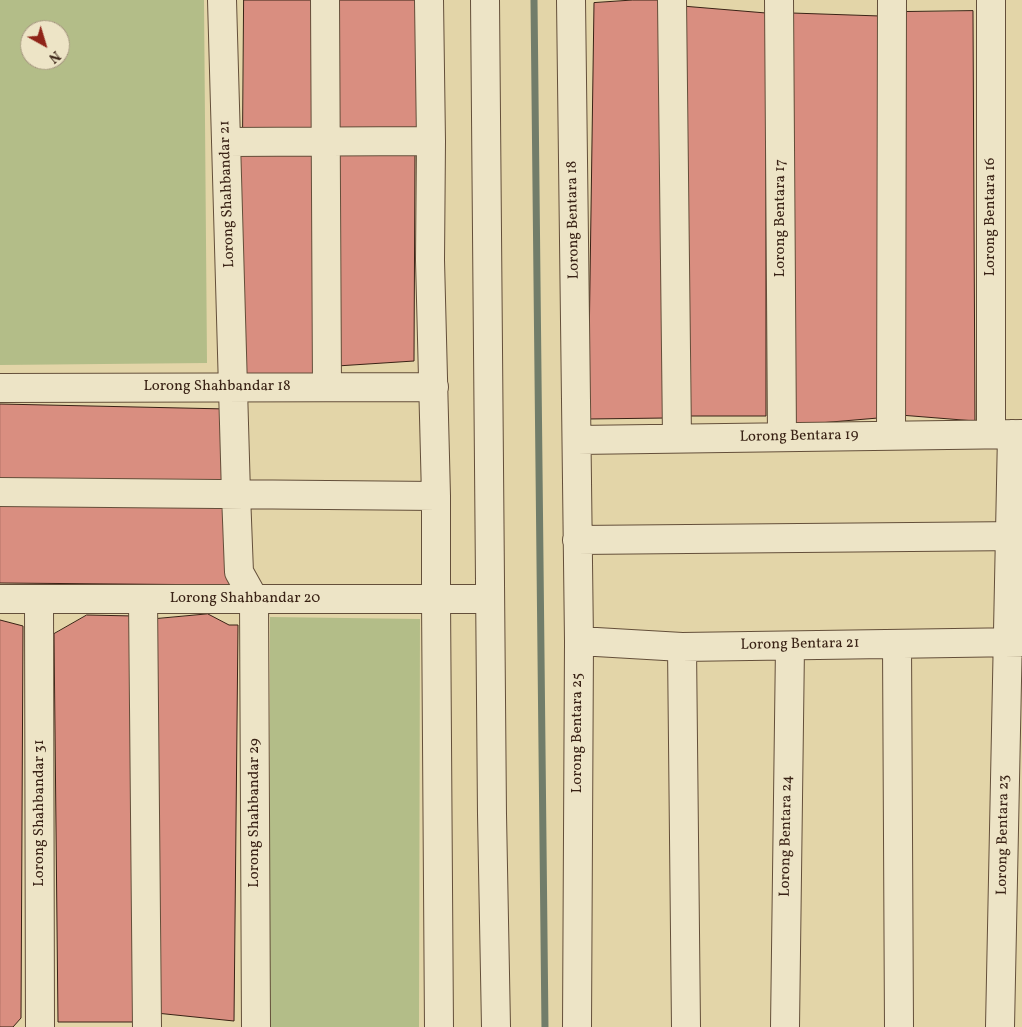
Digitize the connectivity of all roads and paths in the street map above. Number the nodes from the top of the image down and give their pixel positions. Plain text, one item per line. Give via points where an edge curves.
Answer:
1 (222, 0) edge
2 (325, 0) edge
3 (429, 0) edge
4 (485, 0) edge
5 (571, 0) edge
6 (672, 0) edge
7 (779, 0) edge
8 (892, 0) edge
9 (991, 0) edge
10 (326, 141) junction
11 (431, 141) junction
12 (226, 142) junction
13 (233, 387) junction
14 (327, 387) junction
15 (434, 387) junction
16 (0, 388) edge
17 (1008, 434) edge
18 (891, 436) junction
19 (782, 437) junction
20 (677, 438) junction
21 (577, 440) junction
22 (0, 492) edge
23 (236, 494) junction
24 (436, 496) junction
25 (1016, 536) edge
26 (578, 540) junction
27 (0, 599) edge
28 (39, 599) junction
29 (143, 599) junction
30 (254, 599) junction
31 (436, 599) junction
32 (490, 599) junction
33 (579, 641) junction
34 (1015, 643) edge
35 (897, 644) junction
36 (790, 646) junction
37 (682, 647) junction
38 (40, 1027) edge
39 (147, 1027) edge
40 (256, 1027) edge
41 (439, 1027) edge
42 (496, 1027) edge
43 (577, 1027) edge
44 (686, 1027) edge
45 (785, 1027) edge
46 (899, 1027) edge
47 (1000, 1027) edge

1 - 12 street, Lorong Shahbandar 21
2 - 10 street
3 - 11 street
4 - 32 street
5 - 21 street, Lorong Bentara 18
6 - 20 street
7 - 19 street, Lorong Bentara 17
8 - 18 street
9 - 17 street, Lorong Bentara 16
10 - 11 street
10 - 12 street
10 - 14 street
11 - 15 street
12 - 13 street, Lorong Shahbandar 21
13 - 14 street, Lorong Shahbandar 18
13 - 16 street, Lorong Shahbandar 18
13 - 23 street, Lorong Shahbandar 21
14 - 15 street, Lorong Shahbandar 18
15 - 24 street
17 - 18 street, Lorong Bentara 19
17 - 25 street, Lorong Bentara 16
18 - 19 street, Lorong Bentara 19
19 - 20 street, Lorong Bentara 19
20 - 21 street, Lorong Bentara 19
21 - 26 street, Lorong Bentara 25
22 - 23 street
23 - 24 street
23 - 30 street, Lorong Shahbandar 21 via 239,572
24 - 31 street
25 - 26 street
25 - 34 street, Lorong Bentara 23
26 - 33 street, Lorong Bentara 25
27 - 28 street, Lorong Shahbandar 20
28 - 29 street, Lorong Shahbandar 20
28 - 38 street, Lorong Shahbandar 31
29 - 30 street, Lorong Shahbandar 20
29 - 39 street
30 - 31 street, Lorong Shahbandar 20
30 - 40 street, Lorong Shahbandar 29
31 - 32 street, Lorong Shahbandar 20
31 - 41 street
32 - 42 street
33 - 37 street, Lorong Bentara 21
33 - 43 street, Lorong Bentara 25
34 - 35 street, Lorong Bentara 21
34 - 47 street, Lorong Bentara 23
35 - 36 street, Lorong Bentara 21
35 - 46 street
36 - 37 street, Lorong Bentara 21
36 - 45 street, Lorong Bentara 24
37 - 44 street

